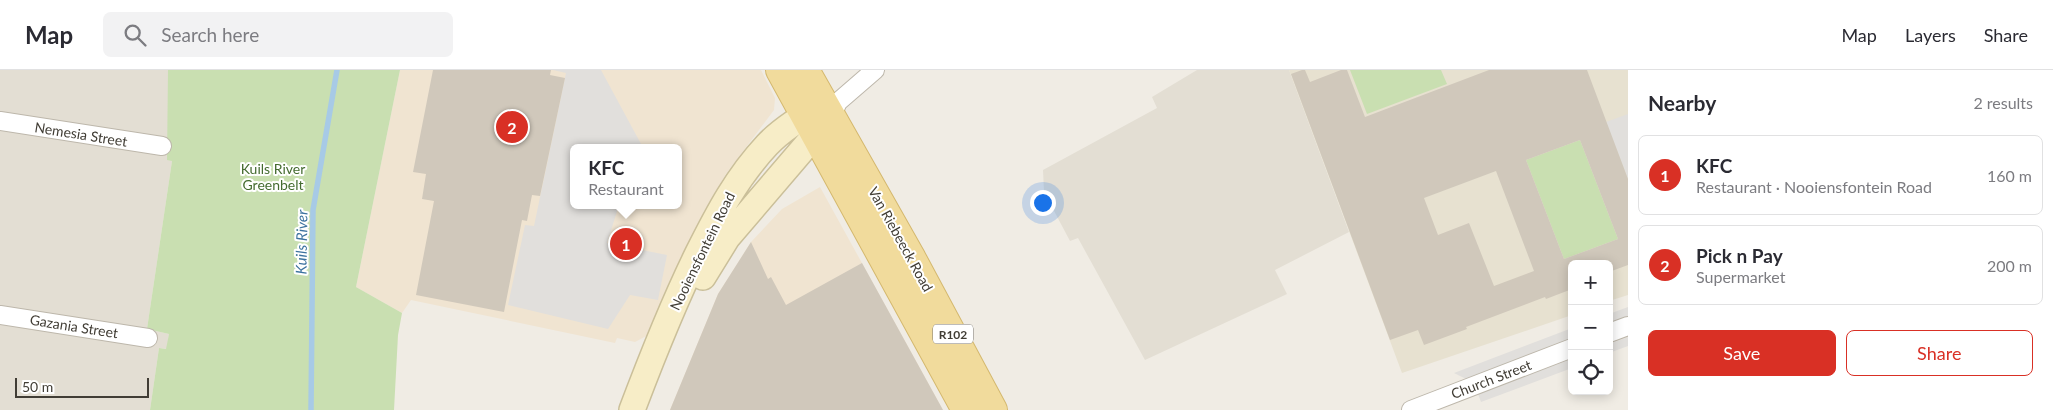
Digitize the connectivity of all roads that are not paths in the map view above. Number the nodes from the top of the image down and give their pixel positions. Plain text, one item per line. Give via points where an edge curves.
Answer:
1 (780, 70) edge
2 (805, 70) edge
3 (875, 70) edge
4 (823, 114) junction
5 (0, 121) edge
6 (162, 146) dead end
7 (0, 315) edge
8 (1628, 326) edge
9 (1613, 332) edge
10 (148, 338) dead end
11 (1568, 350) edge
12 (632, 410) edge
13 (647, 410) edge
14 (966, 410) edge
15 (993, 410) edge
16 (1411, 410) edge

1 - 4 main road, Van Riebeeck Road / R102
2 - 4 main road, Van Riebeeck Road / R102
3 - 4 street
4 - 12 street, Nooiensfontein Road via 787,127 768,144 726,198 685,279
4 - 13 street, Nooiensfontein Road via 726,238 708,267 673,339
4 - 14 main road, Van Riebeeck Road / R102
4 - 15 main road, Van Riebeeck Road / R102
5 - 6 street, Nemesia Street
7 - 10 street, Gazania Street
8 - 9 street
11 - 16 street, Church Street

